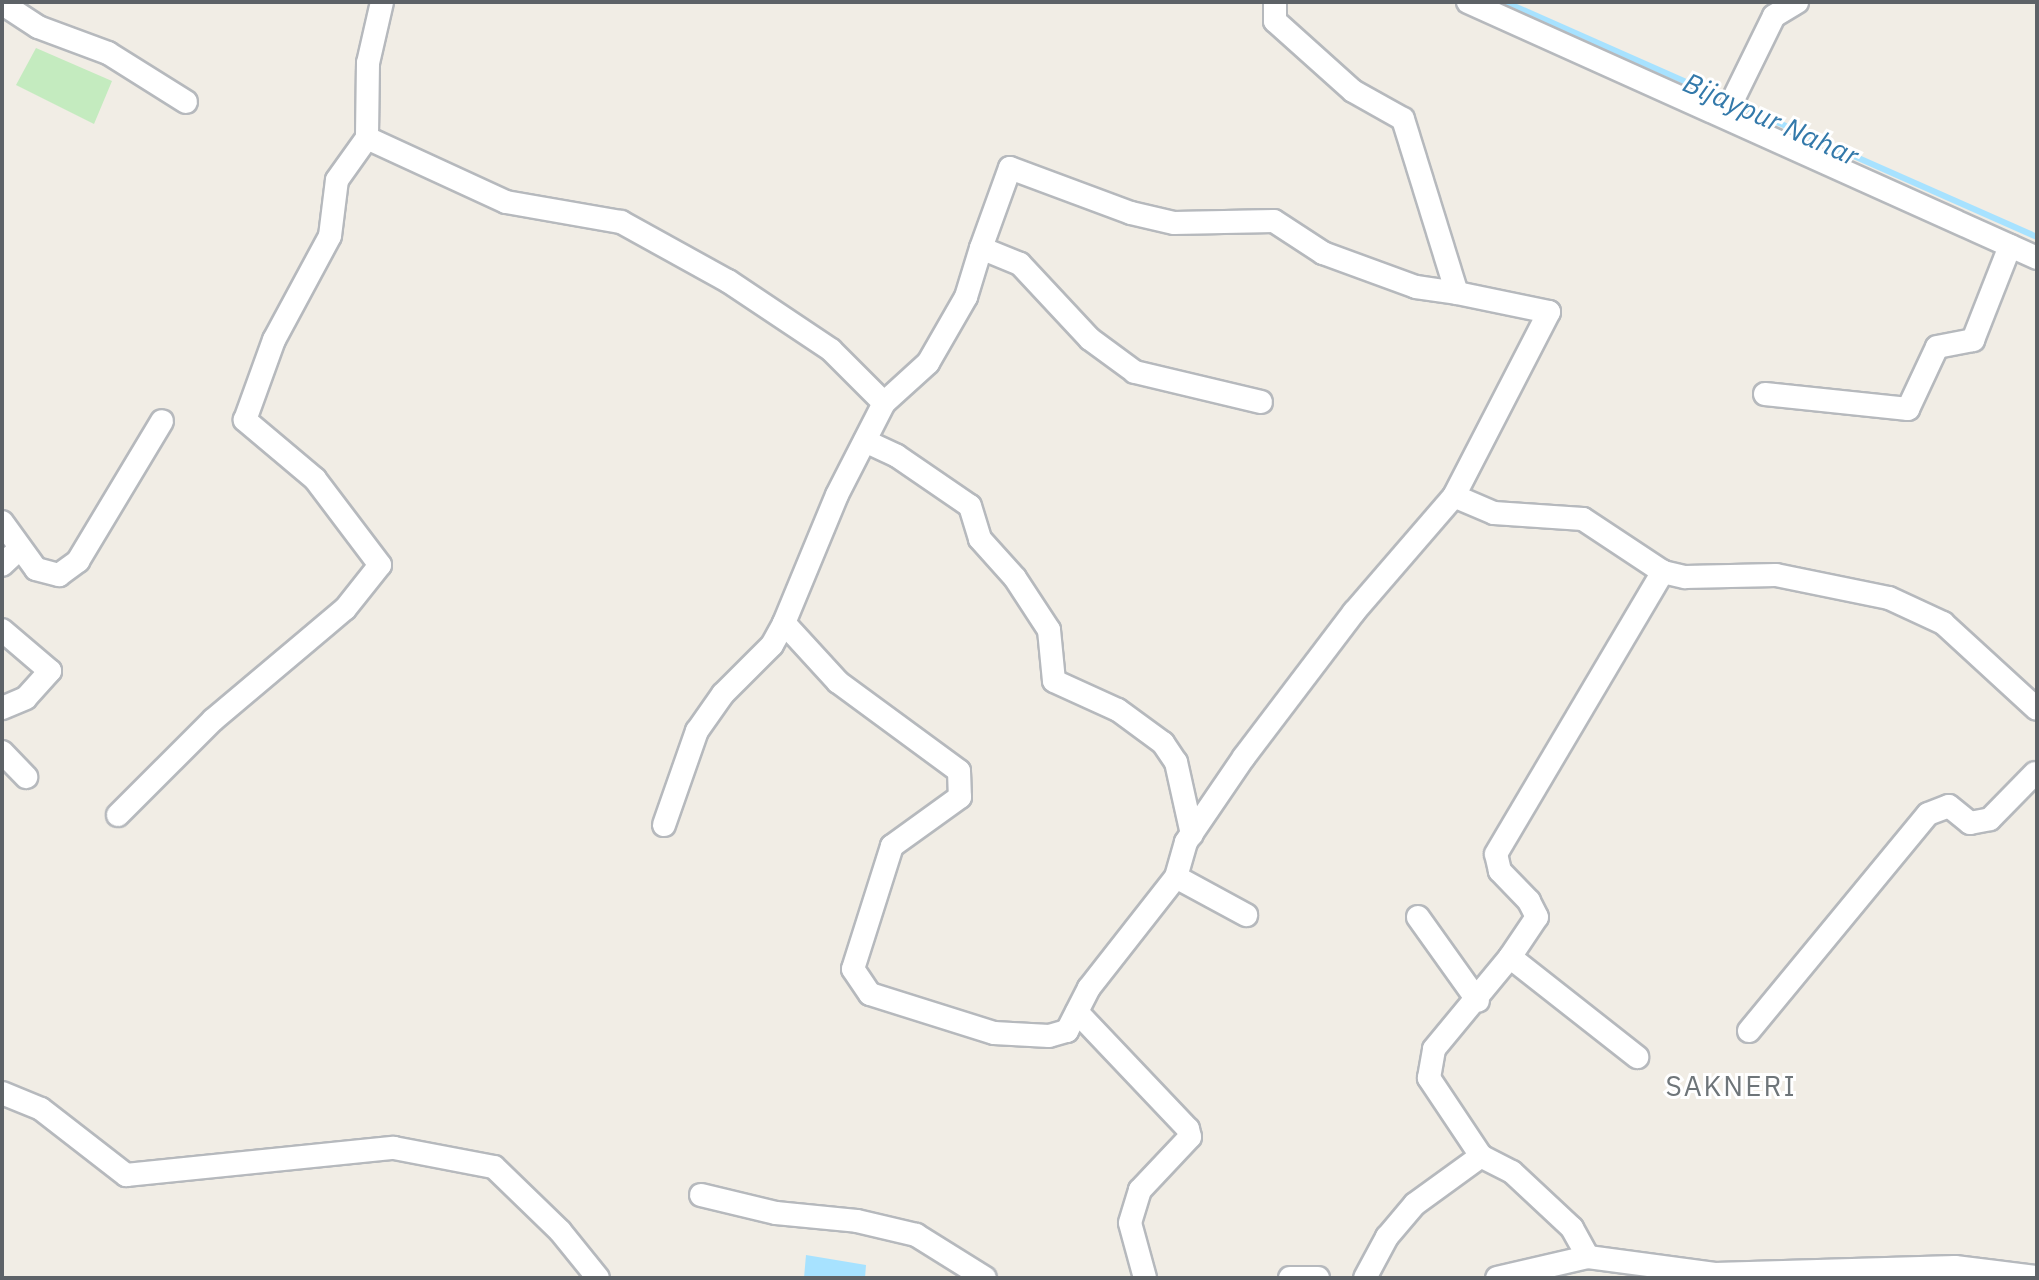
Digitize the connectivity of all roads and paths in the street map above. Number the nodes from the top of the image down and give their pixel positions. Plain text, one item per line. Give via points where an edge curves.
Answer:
1 (382, 2) edge
2 (1275, 2) edge
3 (1468, 2) edge
4 (1797, 2) edge
5 (3, 4) edge
6 (186, 102) dead end
7 (1729, 108) junction
8 (367, 138) junction
9 (2010, 246) junction
10 (981, 248) junction
11 (2037, 258) edge
12 (1457, 293) junction
13 (1765, 394) dead end
14 (1261, 402) dead end
15 (884, 403) junction
16 (162, 421) dead end
17 (865, 441) junction
18 (1454, 496) junction
19 (2, 522) edge
20 (19, 549) junction
21 (2, 565) edge
22 (1663, 572) junction
23 (784, 623) junction
24 (2, 630) edge
25 (2, 708) edge
26 (2037, 709) edge
27 (2, 752) edge
28 (2036, 773) edge
29 (26, 777) dead end
30 (118, 815) dead end
31 (664, 825) dead end
32 (1192, 834) junction
33 (1176, 877) junction
34 (1246, 915) dead end
35 (1418, 917) dead end
36 (1510, 957) junction
37 (1478, 1001) junction
38 (1077, 1012) junction
39 (1749, 1031) dead end
40 (1637, 1057) dead end
41 (2, 1093) edge
42 (1481, 1156) junction
43 (701, 1195) dead end
44 (1588, 1257) junction
45 (2037, 1277) edge
46 (598, 1278) edge
47 (985, 1278) edge
48 (1145, 1278) edge
49 (1290, 1278) edge
50 (1318, 1278) edge
51 (1365, 1278) edge
52 (1497, 1278) edge

1 - 8 street via 368,63
2 - 12 street via 1275,21 1353,91 1403,119
3 - 7 street
4 - 7 street via 1774,16
5 - 6 street via 38,27 108,53
7 - 9 street
8 - 15 street via 506,202 621,222 728,281 831,350
8 - 30 street via 337,180 330,236 274,340 245,420 315,479 380,565 345,609 213,720
9 - 11 street
9 - 13 street via 1973,340 1937,347 1908,409
10 - 12 street via 1010,168 1131,213 1174,223 1274,221 1323,253 1416,287
10 - 14 street via 1020,264 1090,339 1135,372
10 - 15 street via 966,297 928,363
12 - 18 street via 1549,312
15 - 17 street
16 - 20 street via 78,561 59,575 36,569
17 - 23 street
17 - 32 street via 897,456 970,506 980,539 1015,578 1049,630 1054,681 1118,710 1163,743 1176,762
18 - 22 street via 1494,513 1583,519
18 - 32 street via 1354,612
19 - 20 street
20 - 21 street
22 - 26 street via 1685,577 1776,575 1889,598 1943,623
22 - 36 street via 1496,854 1500,871 1537,917
23 - 31 street via 772,645 697,731
23 - 38 street via 838,682 959,771 960,797 892,846 853,969 870,994 994,1033 1049,1036 1067,1031
24 - 25 street via 50,671 26,698
27 - 29 street
28 - 39 street via 1990,819 1970,823 1949,806 1928,814
32 - 33 street
33 - 34 street
33 - 38 street via 1089,988
35 - 37 street
36 - 37 street
36 - 40 street
37 - 42 street via 1434,1049 1429,1078
38 - 48 street via 1188,1129 1190,1137 1140,1190 1130,1223
41 - 46 street via 41,1109 126,1175 394,1148 494,1167 560,1231
42 - 44 street via 1512,1172 1572,1228
42 - 51 street via 1415,1204 1387,1237
43 - 47 street via 916,1235
44 - 45 street via 1715,1274 1955,1267
44 - 52 street
49 - 50 street

